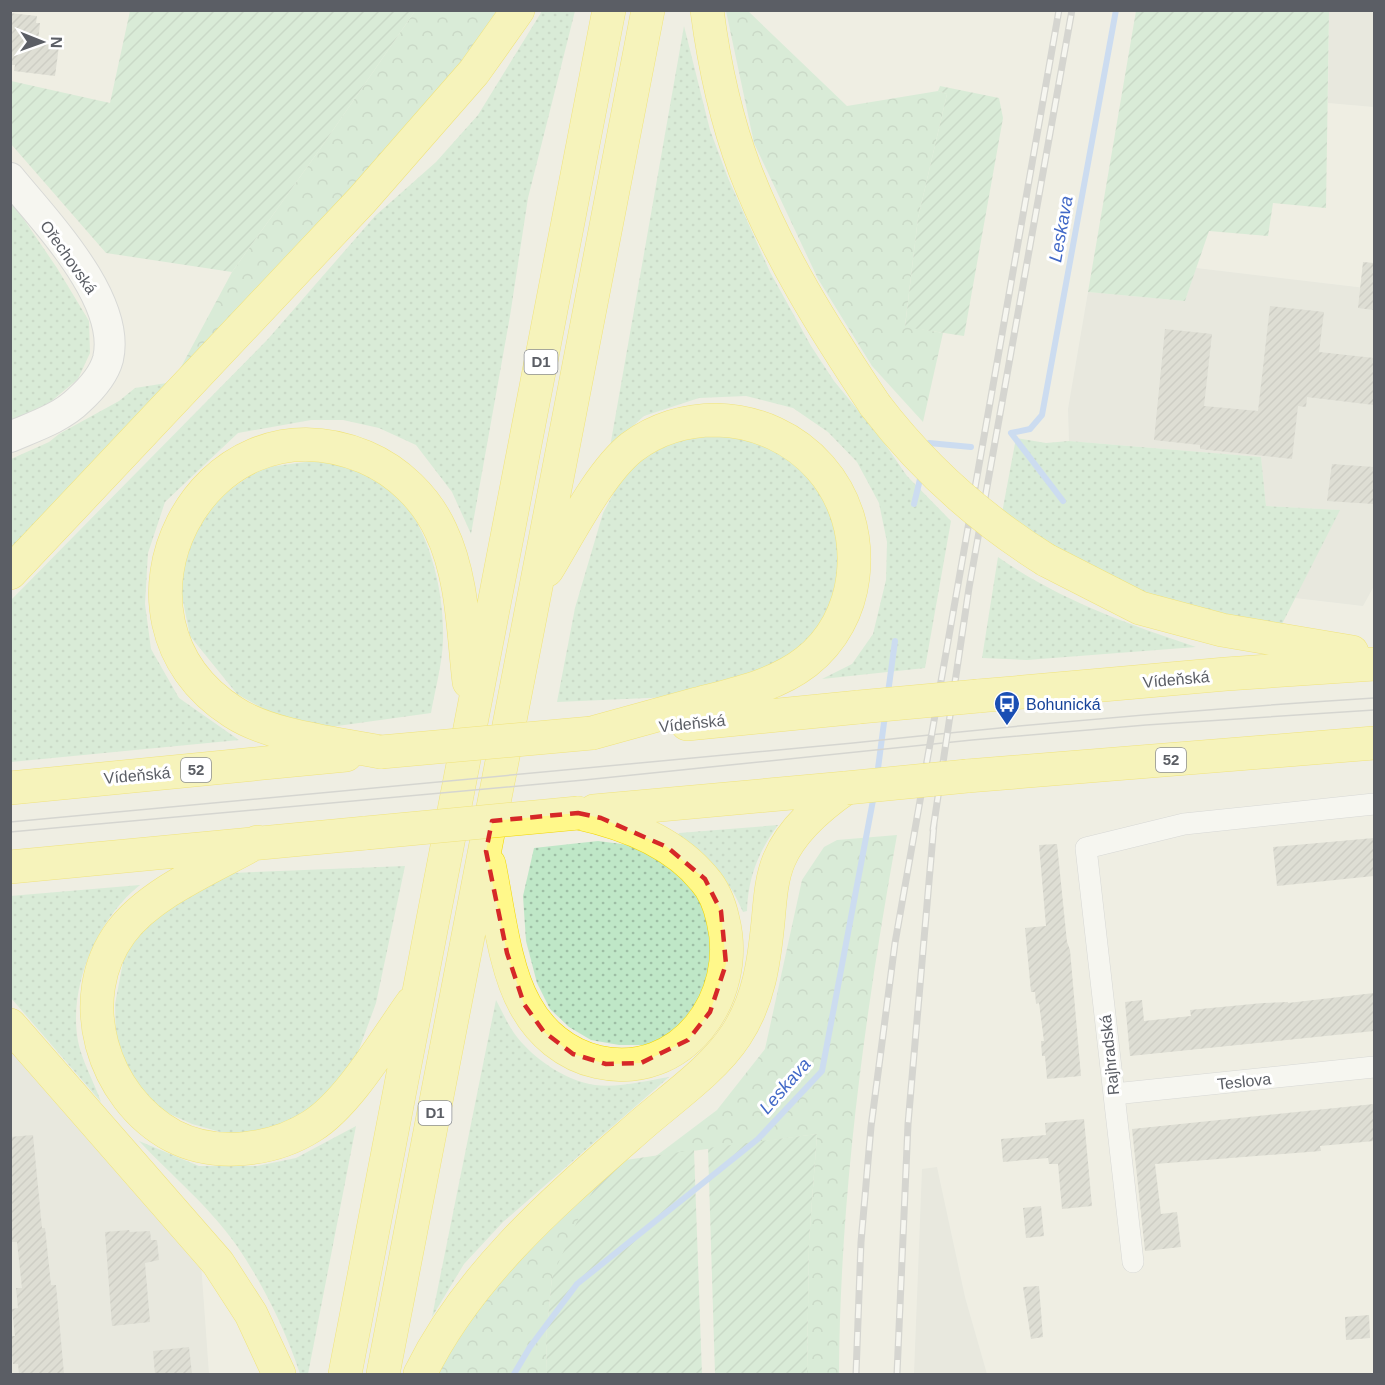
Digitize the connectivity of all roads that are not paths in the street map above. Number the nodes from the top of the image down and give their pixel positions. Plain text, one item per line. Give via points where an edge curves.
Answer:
1 (518, 10) edge
2 (609, 10) edge
3 (648, 10) edge
4 (707, 10) edge
5 (10, 178) edge
6 (10, 437) edge
7 (10, 573) edge
8 (536, 586) junction
9 (1374, 655) edge
10 (1374, 664) edge
11 (473, 713) junction
12 (592, 733) junction
13 (1374, 743) edge
14 (381, 752) junction
15 (10, 788) edge
16 (846, 788) junction
17 (1374, 804) edge
18 (578, 813) junction
19 (257, 842) junction
20 (486, 851) junction
21 (10, 867) edge
22 (418, 994) junction
23 (10, 1025) edge
24 (1374, 1067) edge
25 (1114, 1094) junction
26 (1133, 1262) dead end
27 (279, 1374) edge
28 (345, 1374) edge
29 (383, 1374) edge
30 (420, 1374) edge

1 - 7 highway via 474,72 370,192
2 - 11 highway, D1
3 - 8 highway, D1
4 - 9 highway, bridge via 730,123 763,213 828,336 895,432 940,480 991,523 1046,560 1140,608 1222,630
5 - 6 street, Ořechovská via 93,288 110,342 105,366 79,401
8 - 12 highway via 618,460 644,439 683,424 706,420 743,422 789,440 825,473 848,517 854,548 851,589 837,626 811,657 769,683
8 - 20 highway, D1
10 - 12 highway, Vídeňská / 52, bridge via 1226,674
11 - 14 highway via 450,553 431,511 419,496 373,461 333,447 291,446 250,457 200,495 178,530 165,588 168,621 180,655 214,698 249,721
11 - 22 highway, D1
12 - 14 highway, Vídeňská / 52, bridge
13 - 16 highway, 52, bridge
14 - 15 highway, Vídeňská / 52
16 - 18 highway, 52
16 - 30 highway via 813,813 779,859 758,988 737,1034 705,1070 571,1187 506,1250 455,1313
17 - 25 street, Rajhradská via 1184,824 1086,848
18 - 19 highway, 52, bridge
18 - 20 highway via 624,825 667,847 705,879 721,911 728,946 718,997 688,1040 658,1058 624,1065 590,1060 573,1054 544,1032 517,988
19 - 21 highway, 52
19 - 22 highway via 145,907 121,933 105,960 96,1008 100,1040 118,1084 138,1110 175,1137 216,1148 249,1148 283,1141 314,1125 341,1101
20 - 29 highway, D1
22 - 28 highway, D1
23 - 27 highway via 218,1263 251,1314
24 - 25 street, Teslova
25 - 26 street, Rajhradská

